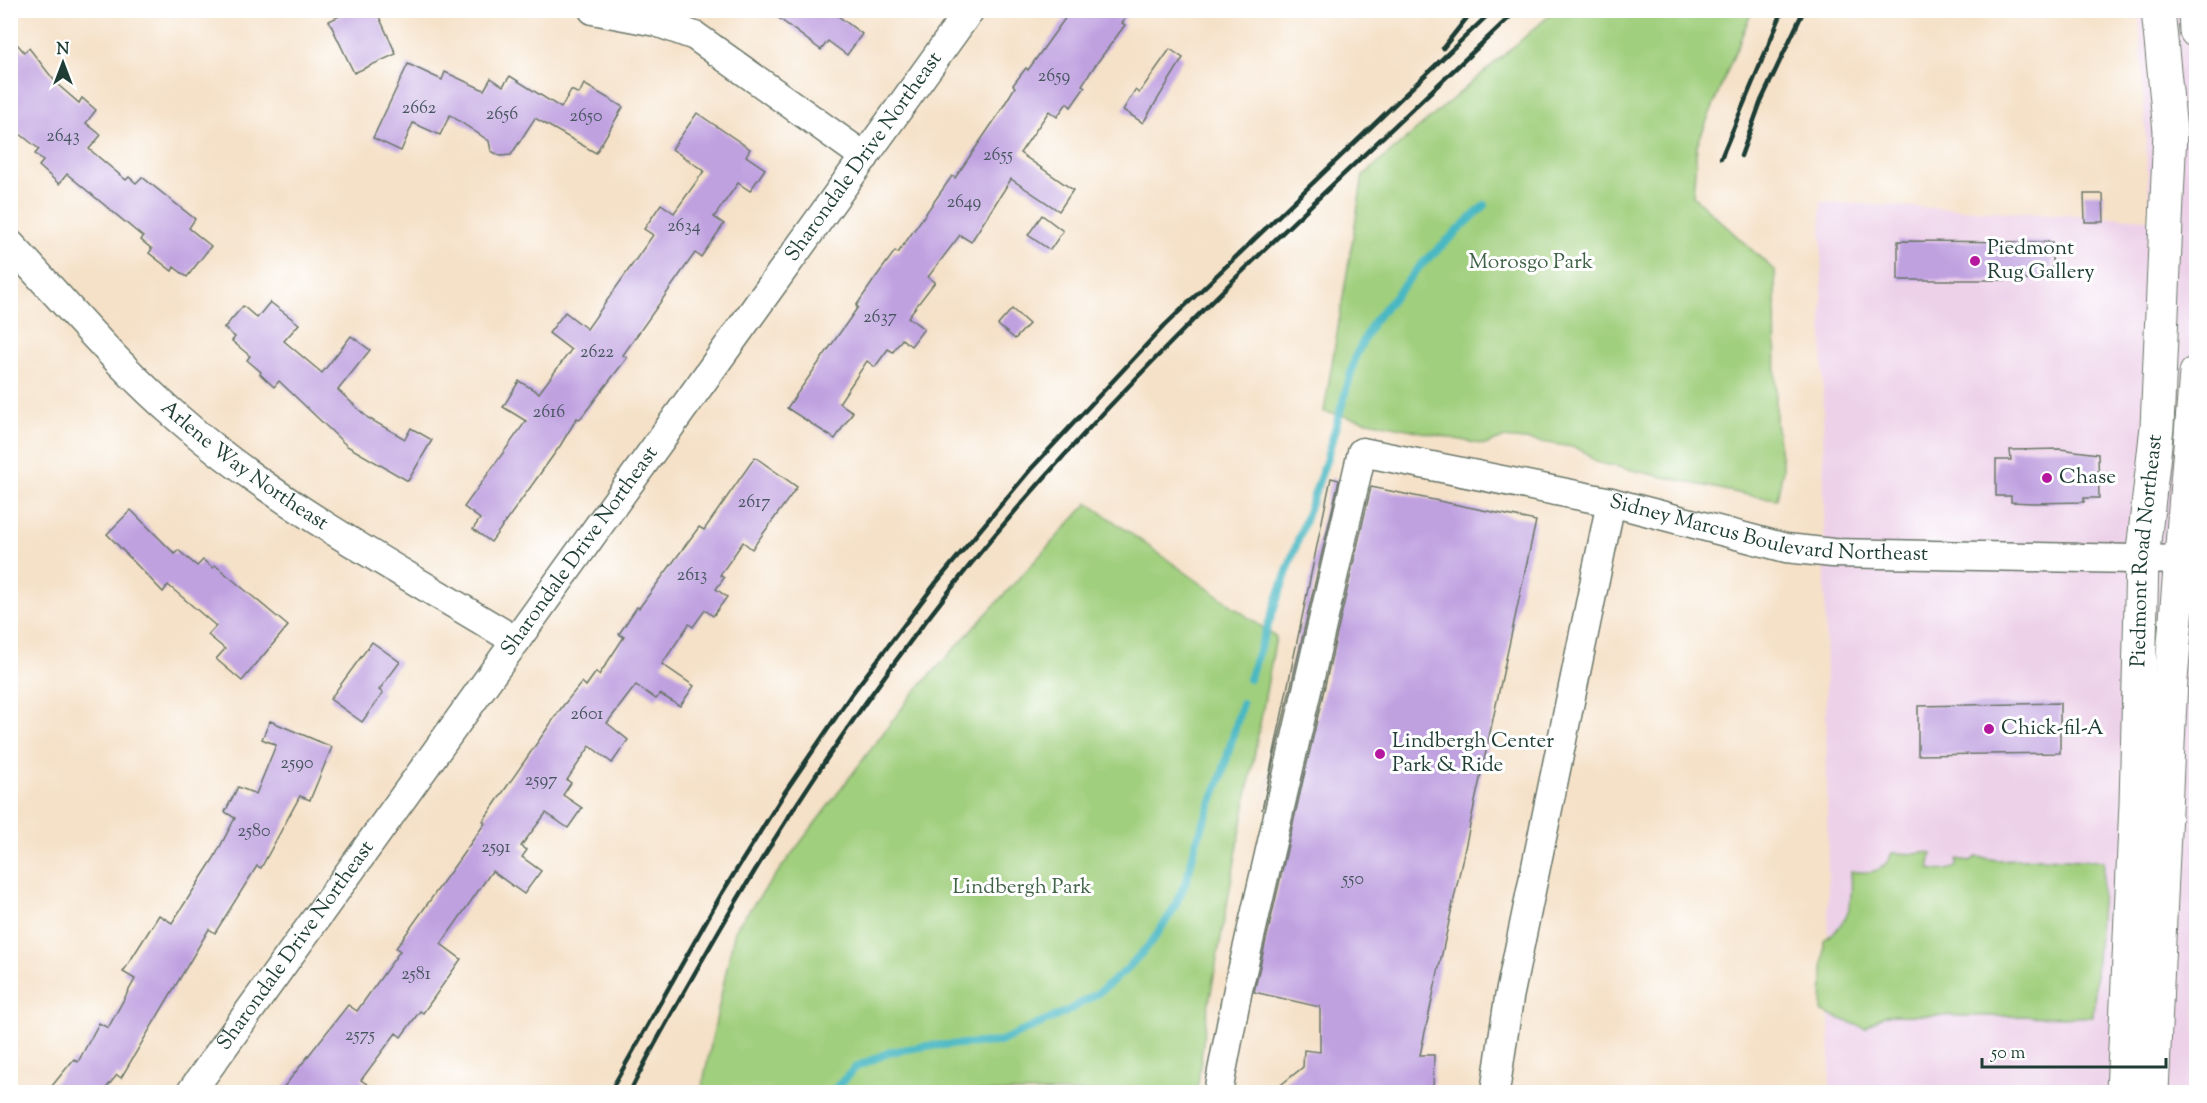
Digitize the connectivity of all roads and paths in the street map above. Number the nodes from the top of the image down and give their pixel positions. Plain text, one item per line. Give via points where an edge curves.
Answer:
1 (593, 10) edge
2 (970, 10) edge
3 (2158, 10) edge
4 (2195, 10) edge
5 (2196, 31) edge
6 (865, 157) junction
7 (10, 244) edge
8 (2196, 373) edge
9 (1611, 502) junction
10 (2192, 559) edge
11 (2142, 560) junction
12 (516, 642) junction
13 (190, 1092) edge
14 (1218, 1092) edge
15 (1495, 1092) edge
16 (2123, 1092) edge
17 (2152, 1092) edge

1 - 6 street via 656,22 695,36
2 - 6 street, Sharondale Drive Northeast
3 - 11 main road, Piedmont Road Northeast via 2170,131 2157,427
4 - 5 main road
6 - 12 street, Sharondale Drive Northeast
7 - 12 street, Arlene Way Northeast via 146,388 262,485
8 - 10 main road, Piedmont Road Northeast
9 - 11 street, Sidney Marcus Boulevard Northeast via 1786,548 1833,553
9 - 14 street, Sidney Marcus Boulevard Northeast via 1362,452 1240,977
9 - 15 street via 1509,998
10 - 11 street, Sidney Marcus Boulevard Northeast
10 - 17 main road, Piedmont Road Northeast via 2170,680
11 - 16 main road, Piedmont Road Northeast
12 - 13 street, Sharondale Drive Northeast

